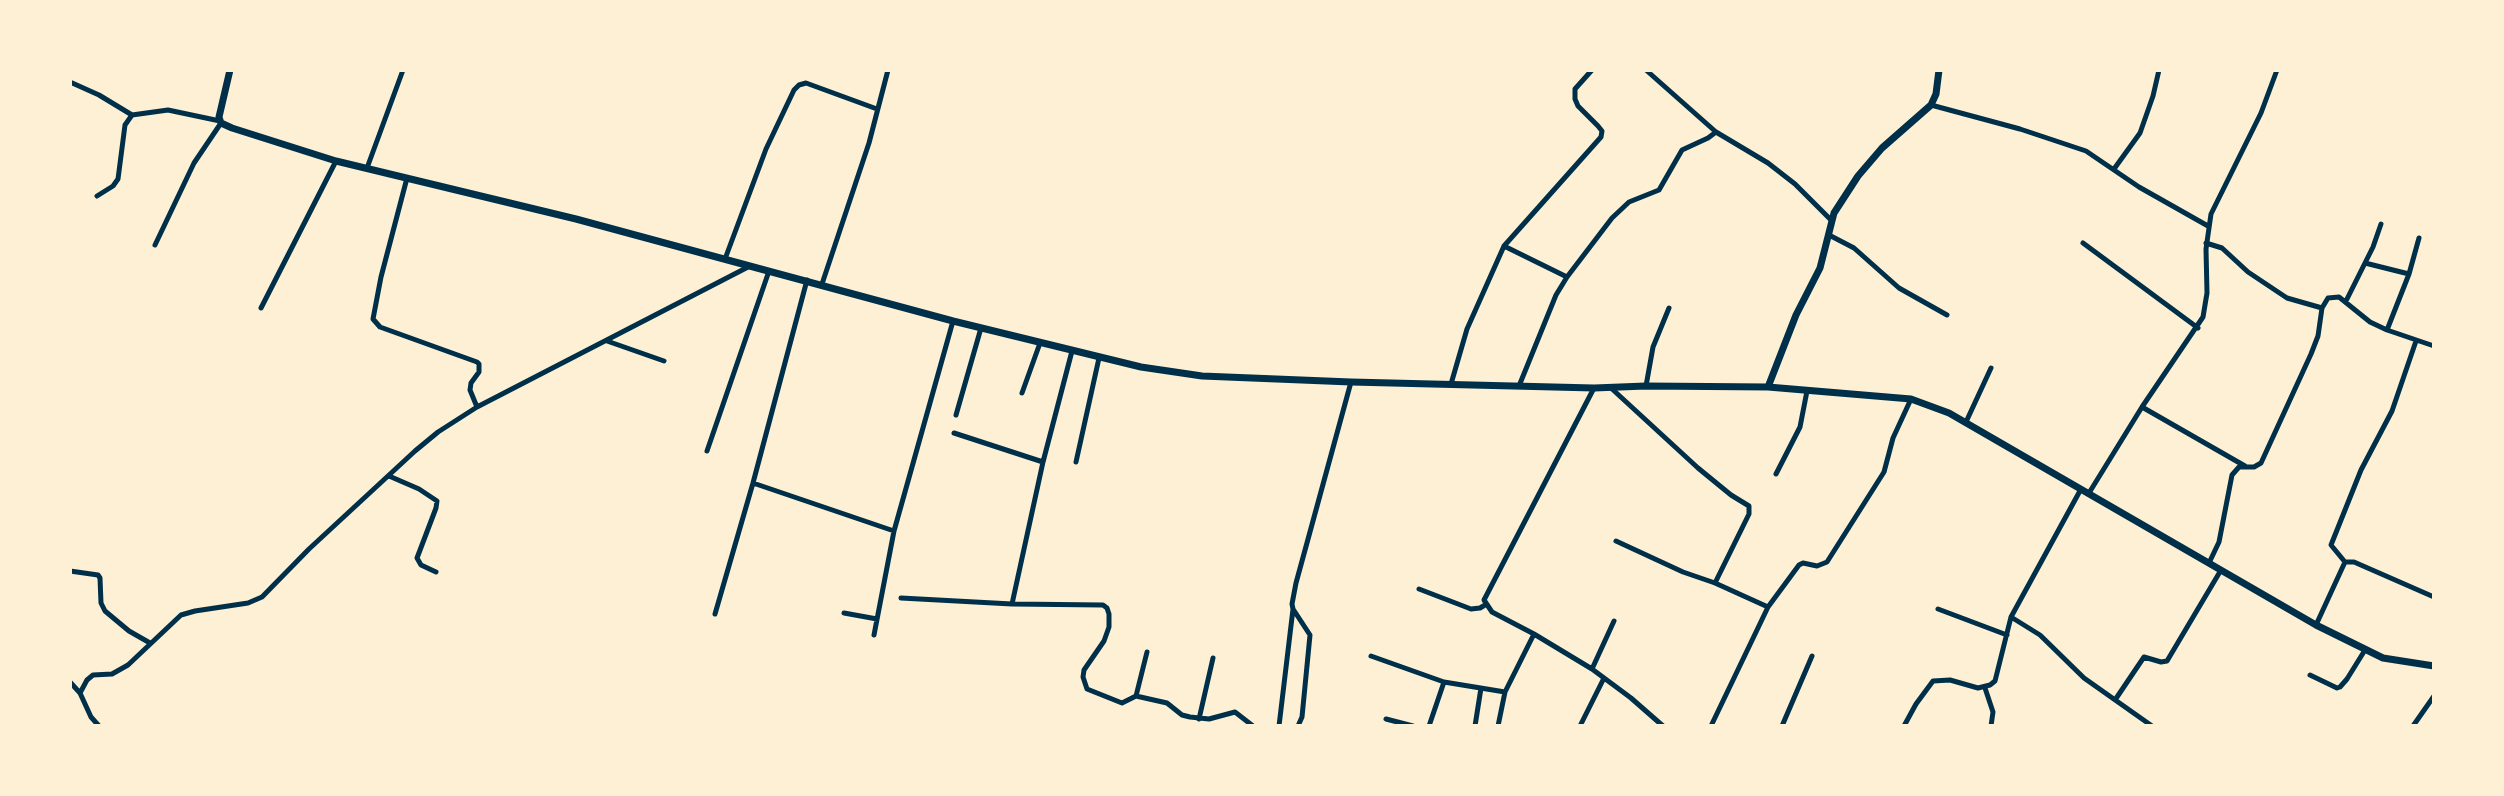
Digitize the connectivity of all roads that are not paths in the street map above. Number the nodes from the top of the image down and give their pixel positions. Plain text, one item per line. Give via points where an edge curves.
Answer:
1 (230, 70) edge
2 (403, 70) edge
3 (888, 70) edge
4 (1592, 70) edge
5 (1646, 70) edge
6 (1661, 70) edge
7 (1939, 70) edge
8 (2159, 70) edge
9 (2277, 70) edge
10 (1656, 78) junction
11 (70, 82) edge
12 (1931, 105) junction
13 (877, 109) junction
14 (130, 114) junction
15 (220, 121) junction
16 (1716, 132) junction
17 (336, 160) junction
18 (367, 168) junction
19 (2114, 169) junction
20 (407, 178) junction
21 (97, 196) dead end
22 (1831, 220) junction
23 (2381, 224) dead end
24 (2208, 226) junction
25 (1829, 235) junction
26 (2419, 238) dead end
27 (2083, 243) dead end
28 (2206, 243) junction
29 (155, 245) dead end
30 (1504, 246) junction
31 (725, 259) junction
32 (2365, 263) junction
33 (750, 266) junction
34 (769, 271) junction
35 (2409, 274) junction
36 (1567, 277) junction
37 (807, 280) junction
38 (823, 281) junction
39 (2346, 301) junction
40 (261, 308) dead end
41 (1669, 308) dead end
42 (2322, 308) junction
43 (1947, 315) dead end
44 (953, 321) junction
45 (981, 328) junction
46 (2198, 328) junction
47 (2387, 330) junction
48 (606, 341) junction
49 (2416, 341) junction
50 (1040, 343) junction
51 (2434, 346) edge
52 (1072, 351) junction
53 (1099, 358) junction
54 (664, 361) dead end
55 (1992, 368) dead end
56 (1351, 382) junction
57 (1451, 384) junction
58 (1519, 386) junction
59 (1646, 386) junction
60 (1611, 387) junction
61 (1768, 387) junction
62 (1594, 388) junction
63 (1807, 391) junction
64 (1021, 393) dead end
65 (1911, 399) junction
66 (477, 407) junction
67 (2142, 407) junction
68 (956, 415) dead end
69 (1966, 422) junction
70 (954, 433) dead end
71 (707, 451) dead end
72 (1042, 462) junction
73 (1076, 462) dead end
74 (2245, 466) junction
75 (1776, 474) dead end
76 (389, 476) junction
77 (753, 483) junction
78 (2081, 489) junction
79 (2089, 493) junction
80 (894, 531) junction
81 (1616, 541) dead end
82 (2345, 562) junction
83 (2209, 563) junction
84 (2221, 570) junction
85 (70, 571) edge
86 (436, 572) dead end
87 (1715, 583) junction
88 (1419, 589) dead end
89 (2434, 597) edge
90 (901, 598) dead end
91 (1012, 604) junction
92 (1485, 605) junction
93 (1768, 607) junction
94 (1293, 609) junction
95 (1938, 609) dead end
96 (844, 613) dead end
97 (715, 614) dead end
98 (877, 619) junction
99 (2010, 620) junction
100 (1614, 621) dead end
101 (2316, 625) junction
102 (2007, 633) junction
103 (1534, 634) junction
104 (874, 635) dead end
105 (150, 643) junction
106 (2365, 650) junction
107 (1147, 652) dead end
108 (1371, 656) dead end
109 (1812, 656) dead end
110 (1213, 658) dead end
111 (2434, 665) edge
112 (1592, 669) junction
113 (2310, 675) dead end
114 (1604, 678) junction
115 (70, 682) edge
116 (1444, 682) junction
117 (1481, 688) junction
118 (1984, 688) junction
119 (1505, 692) junction
120 (80, 693) junction
121 (2434, 695) edge
122 (1136, 696) junction
123 (2115, 700) junction
124 (91, 717) junction
125 (1199, 719) junction
126 (1386, 719) dead end
127 (86, 726) edge
128 (99, 726) edge
129 (1253, 726) edge
130 (1279, 726) edge
131 (1298, 726) edge
132 (1413, 726) edge
133 (1429, 726) edge
134 (1475, 726) edge
135 (1498, 726) edge
136 (1580, 726) edge
137 (1663, 726) edge
138 (1711, 726) edge
139 (1782, 726) edge
140 (1904, 726) edge
141 (1991, 726) edge
142 (2152, 726) edge
143 (2413, 726) edge

1 - 15 street
2 - 18 street
3 - 13 street
4 - 30 street via 1575,89 1575,99 1602,131 1601,137
5 - 10 street
6 - 10 street
7 - 12 street
8 - 19 street via 2140,133
9 - 24 street
10 - 16 street
11 - 14 street
12 - 19 street via 2068,144
12 - 22 street via 1875,155
13 - 31 street via 806,83 799,85 766,149
13 - 38 street
14 - 15 street via 168,110
14 - 21 street via 118,178
15 - 17 street
15 - 29 street via 194,163
16 - 22 street via 1777,170
16 - 36 street via 1682,150 1659,190 1622,206
17 - 18 street
17 - 40 street
18 - 20 street
19 - 24 street
20 - 31 street
20 - 66 street via 373,319 380,327 480,364 470,390
22 - 25 street
23 - 32 street
24 - 28 street
25 - 43 street via 1854,247 1899,288
25 - 61 street via 1820,268
26 - 35 street
27 - 46 street
28 - 42 street via 2222,248 2287,298
28 - 46 street via 2206,306
30 - 36 street
30 - 57 street via 1467,329
31 - 33 street
32 - 35 street
32 - 39 street
33 - 34 street
33 - 48 street
34 - 37 street
34 - 71 street
35 - 47 street
36 - 58 street
37 - 38 street
37 - 77 street
38 - 44 street
39 - 42 street via 2332,296
39 - 47 street
41 - 59 street via 1653,346
42 - 74 street via 2314,345 2265,455 2258,466
44 - 45 street
44 - 80 street
45 - 50 street
45 - 68 street
46 - 67 street
47 - 49 street
48 - 54 street
48 - 66 street
49 - 51 street
49 - 82 street via 2392,411 2332,540 2333,549
50 - 52 street
50 - 64 street
52 - 53 street
52 - 72 street
53 - 56 street via 1202,376
53 - 73 street
55 - 69 street
56 - 57 street
56 - 94 street via 1296,583
57 - 58 street
58 - 62 street
59 - 60 street
59 - 61 street
60 - 62 street
60 - 87 street via 1698,468 1749,506
61 - 63 street
62 - 92 street via 1486,594
63 - 65 street
63 - 75 street via 1800,428
65 - 69 street
65 - 93 street via 1890,445 1884,472 1827,562 1799,565
66 - 76 street via 438,432
67 - 74 street
67 - 79 street
69 - 78 street
70 - 72 street
72 - 91 street
74 - 83 street via 2232,475 2219,542
76 - 86 street via 437,500 417,558
76 - 105 street via 262,597 181,615
77 - 80 street
77 - 97 street
78 - 79 street
78 - 99 street
79 - 83 street
80 - 98 street
81 - 87 street
82 - 89 street
82 - 101 street
83 - 84 street
84 - 101 street
84 - 123 street via 2167,661 2144,657
85 - 105 street via 98,575 105,611
87 - 93 street
88 - 92 street via 1471,608
90 - 91 street
91 - 122 street via 1098,604 1107,608 1109,627 1084,670 1084,682 1087,689 1122,703
92 - 103 street
93 - 138 street
94 - 130 street
94 - 131 street via 1310,635
95 - 102 street
96 - 98 street
98 - 104 street
99 - 102 street
99 - 123 street via 2040,635 2071,668
100 - 112 street
101 - 106 street
102 - 118 street via 1998,674
103 - 112 street
103 - 119 street
105 - 120 street via 118,672 90,677
106 - 111 street via 2391,660
106 - 113 street via 2340,687
107 - 122 street
108 - 116 street
109 - 139 street
110 - 125 street
112 - 114 street
114 - 136 street
114 - 137 street
115 - 120 street
116 - 117 street
116 - 133 street
117 - 119 street
117 - 134 street
118 - 140 street via 1933,681
118 - 141 street via 1993,712
119 - 135 street
120 - 124 street
121 - 143 street
122 - 125 street via 1167,703 1182,715
123 - 142 street
124 - 127 street
124 - 128 street
125 - 129 street via 1235,712
126 - 132 street

